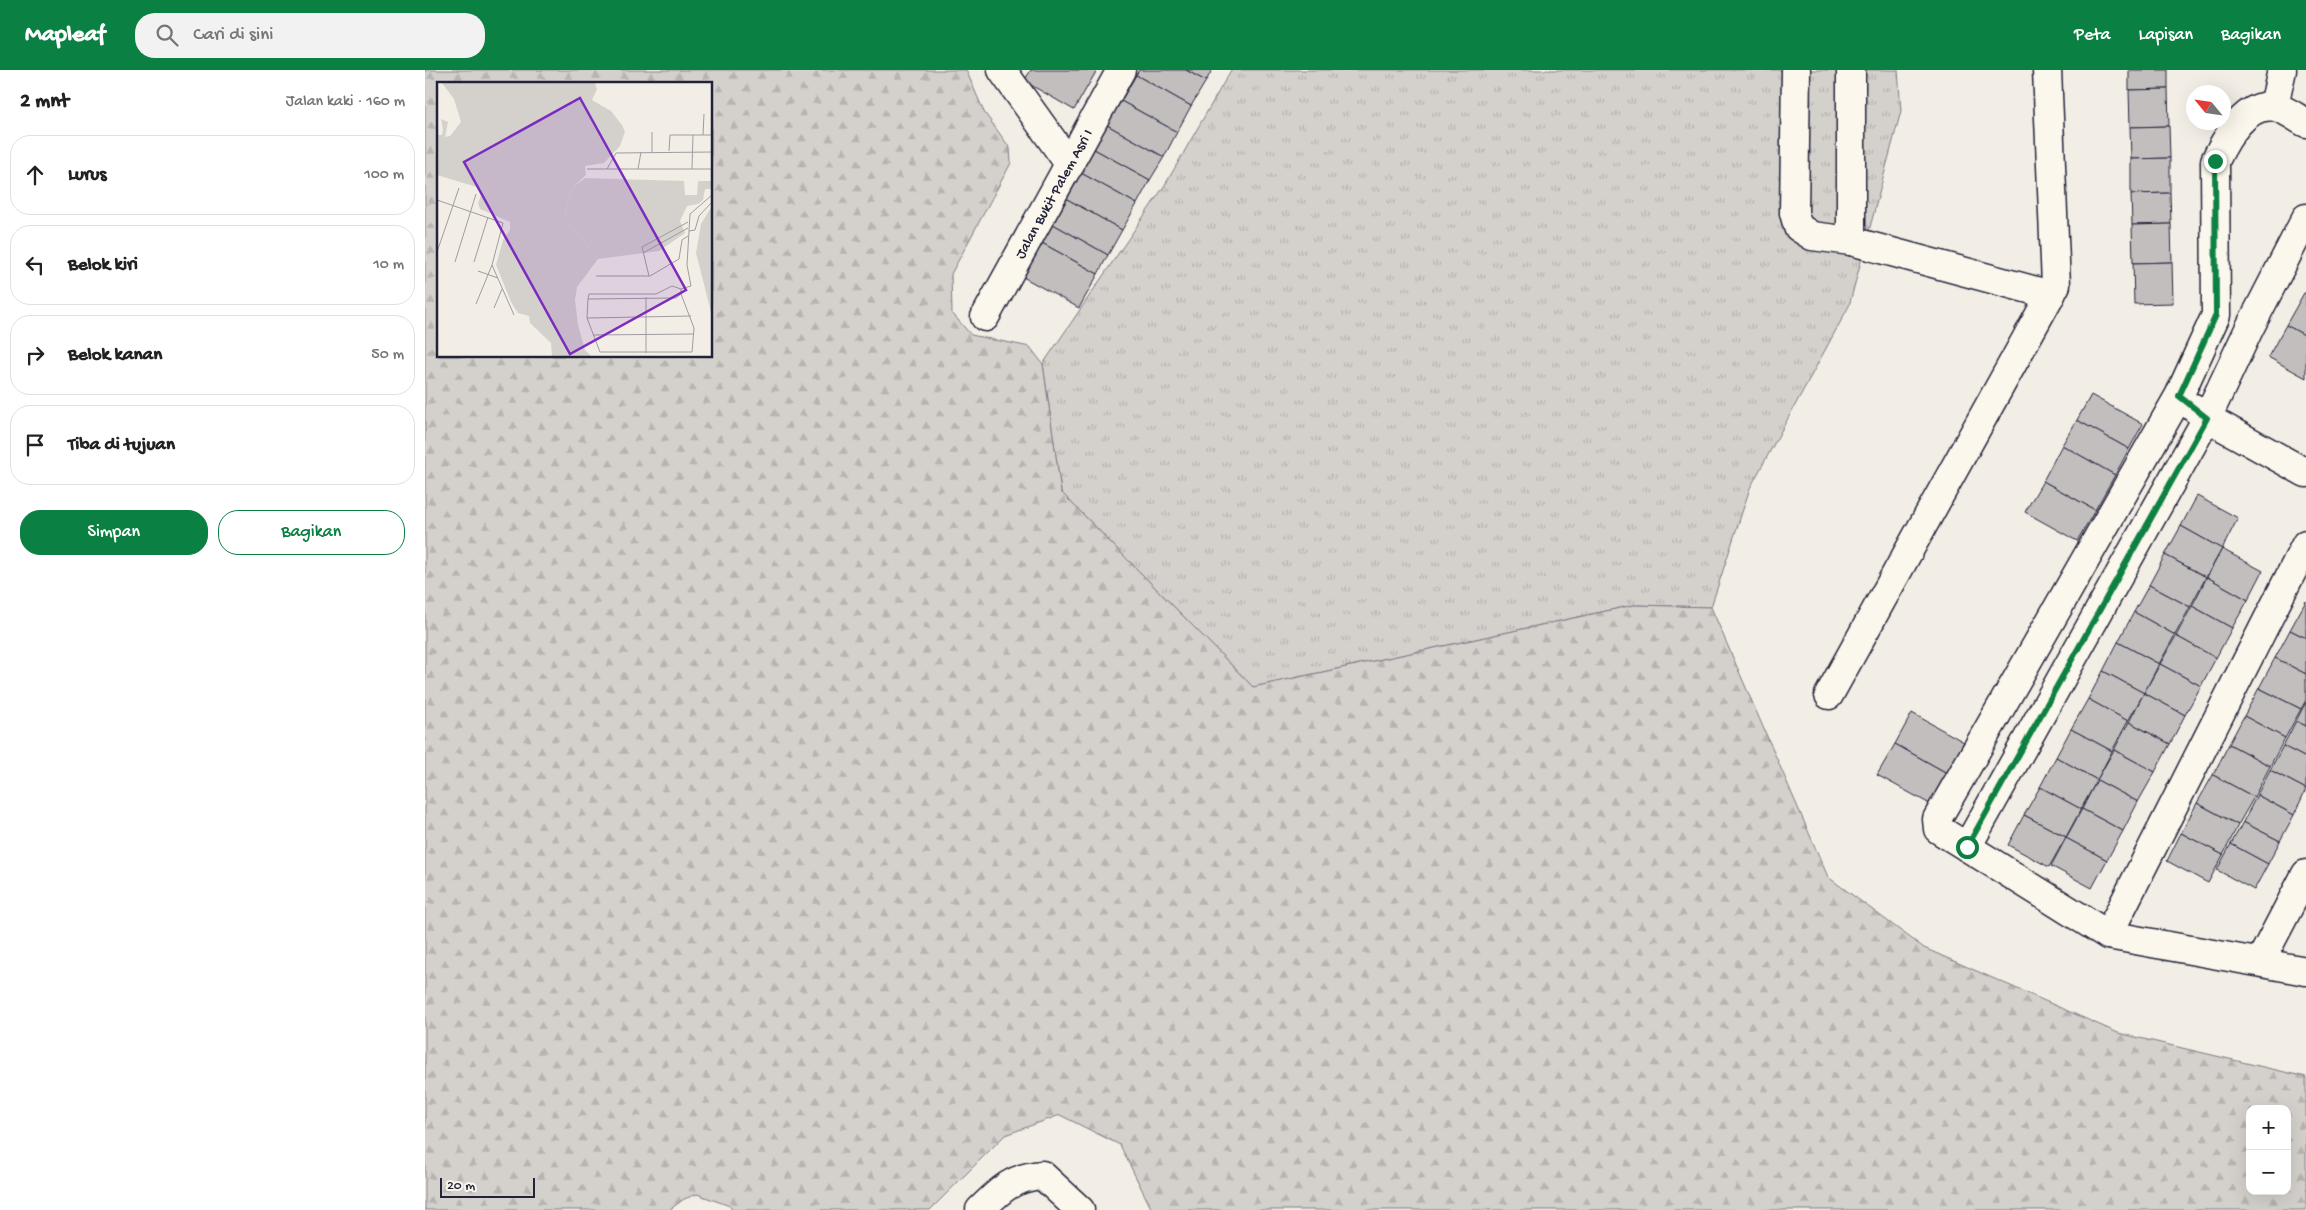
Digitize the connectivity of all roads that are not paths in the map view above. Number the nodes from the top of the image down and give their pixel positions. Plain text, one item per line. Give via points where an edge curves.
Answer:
1 (1002, 70) edge
2 (1121, 70) edge
3 (1796, 70) edge
4 (1851, 70) edge
5 (2047, 70) edge
6 (2283, 70) edge
7 (2274, 106) junction
8 (2306, 123) edge
9 (1070, 165) junction
10 (2306, 218) edge
11 (1851, 242) junction
12 (2051, 295) junction
13 (2216, 315) junction
14 (985, 317) dead end
15 (2250, 327) junction
16 (2179, 396) junction
17 (2207, 418) junction
18 (2306, 473) edge
19 (2306, 544) edge
20 (1829, 696) dead end
21 (1967, 847) junction
22 (2306, 874) edge
23 (2109, 935) junction
24 (2260, 962) junction
25 (2306, 971) edge
26 (980, 1210) edge
27 (1080, 1210) edge

1 - 9 street
2 - 9 street, Jalan Bukit Palem Asri I
3 - 11 street via 1794,213 1798,227 1812,236
4 - 11 street
5 - 12 street via 2056,285
6 - 7 street
7 - 8 street
7 - 13 street via 2257,109 2244,117 2215,161
9 - 14 street, Jalan Bukit Palem Asri I
10 - 15 street
11 - 12 street
12 - 20 street
13 - 15 street
13 - 16 street
15 - 17 street
16 - 17 street
16 - 21 street via 1937,819 1938,829
17 - 18 street
17 - 21 street
19 - 23 street
21 - 23 street
22 - 24 street
23 - 24 street
24 - 25 street
26 - 27 street via 1004,1187 1026,1176 1042,1174

